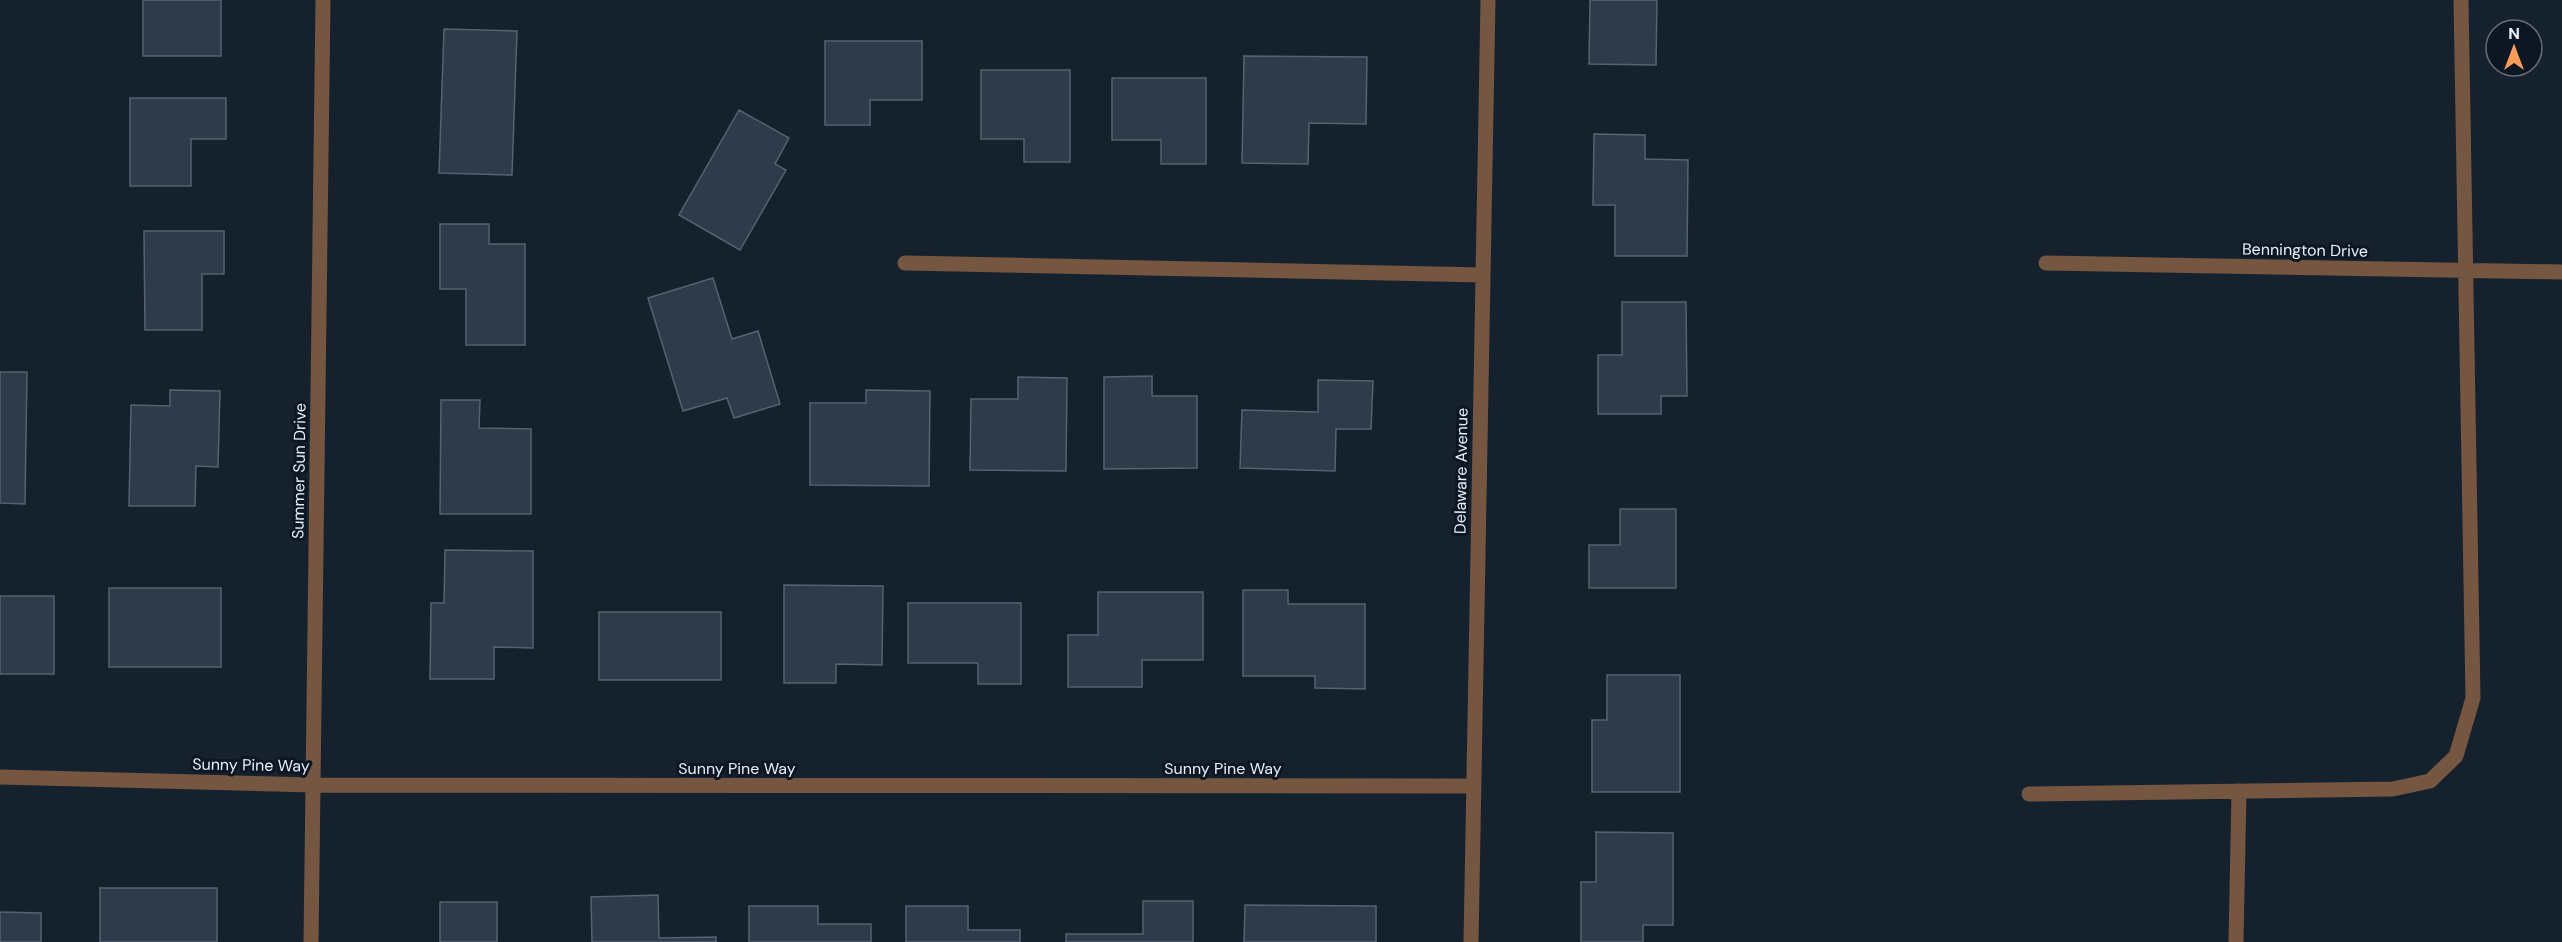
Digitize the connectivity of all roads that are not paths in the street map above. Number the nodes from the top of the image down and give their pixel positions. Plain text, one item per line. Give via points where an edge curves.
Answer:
1 (323, 0) edge
2 (1488, 0) edge
3 (2461, 0) edge
4 (905, 263) dead end
5 (2046, 263) dead end
6 (2466, 270) junction
7 (2562, 272) edge
8 (1483, 275) junction
9 (0, 777) edge
10 (313, 784) junction
11 (1474, 786) junction
12 (2239, 791) junction
13 (2029, 794) dead end
14 (311, 942) edge
15 (1472, 942) edge
16 (2236, 942) edge

1 - 10 street, Summer Sun Drive
2 - 8 street, Delaware Avenue
3 - 6 street
4 - 8 street
5 - 6 street, Bennington Drive
6 - 7 street, Bennington Drive
6 - 12 street via 2473,698 2456,756 2430,781 2393,789
8 - 11 street, Delaware Avenue
9 - 10 street, Sunny Pine Way
10 - 11 street, Sunny Pine Way
10 - 14 street, Summer Sun Drive
11 - 15 street, Delaware Avenue
12 - 13 street
12 - 16 street

